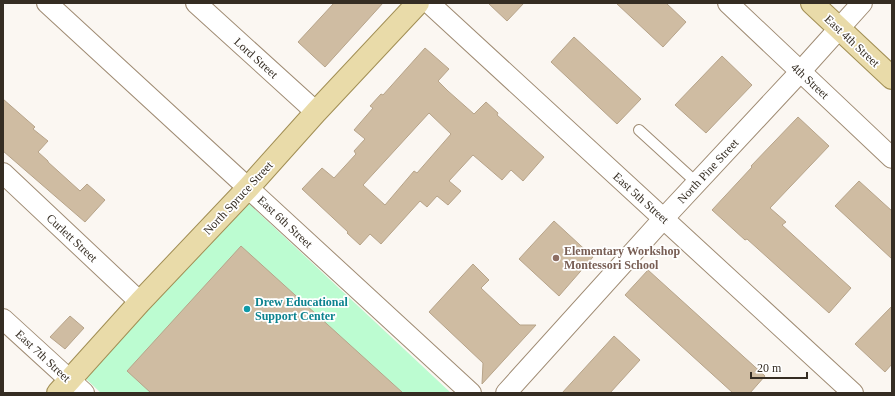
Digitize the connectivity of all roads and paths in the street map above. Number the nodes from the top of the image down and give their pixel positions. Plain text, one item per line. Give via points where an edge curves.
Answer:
1 (47, 3) edge
2 (196, 3) edge
3 (418, 3) edge
4 (429, 3) edge
5 (728, 3) edge
6 (812, 3) edge
7 (862, 3) edge
8 (839, 28) junction
9 (800, 72) junction
10 (892, 78) edge
11 (316, 112) junction
12 (639, 130) dead end
13 (892, 158) edge
14 (3, 173) edge
15 (697, 183) junction
16 (248, 188) junction
17 (664, 218) junction
18 (140, 302) junction
19 (3, 319) edge
20 (70, 389) edge
21 (471, 393) edge
22 (506, 393) edge
23 (853, 393) edge

1 - 16 street, East 6th Street
2 - 11 street, Lord Street
3 - 11 main road, North Spruce Street
4 - 17 street, East 5th Street
5 - 9 street, 4th Street
6 - 8 main road, East 4th Street
7 - 8 street, North Pine Street
8 - 9 street, North Pine Street
8 - 10 main road, East 4th Street
9 - 13 street, 4th Street
9 - 15 street, North Pine Street
11 - 16 main road, North Spruce Street
12 - 15 lane
14 - 18 street, Curlett Street
15 - 17 street, North Pine Street
16 - 18 main road, North Spruce Street
16 - 21 street, East 6th Street
17 - 22 street, North Pine Street
17 - 23 street, East 5th Street
18 - 20 main road, North Spruce Street
19 - 20 street, East 7th Street

